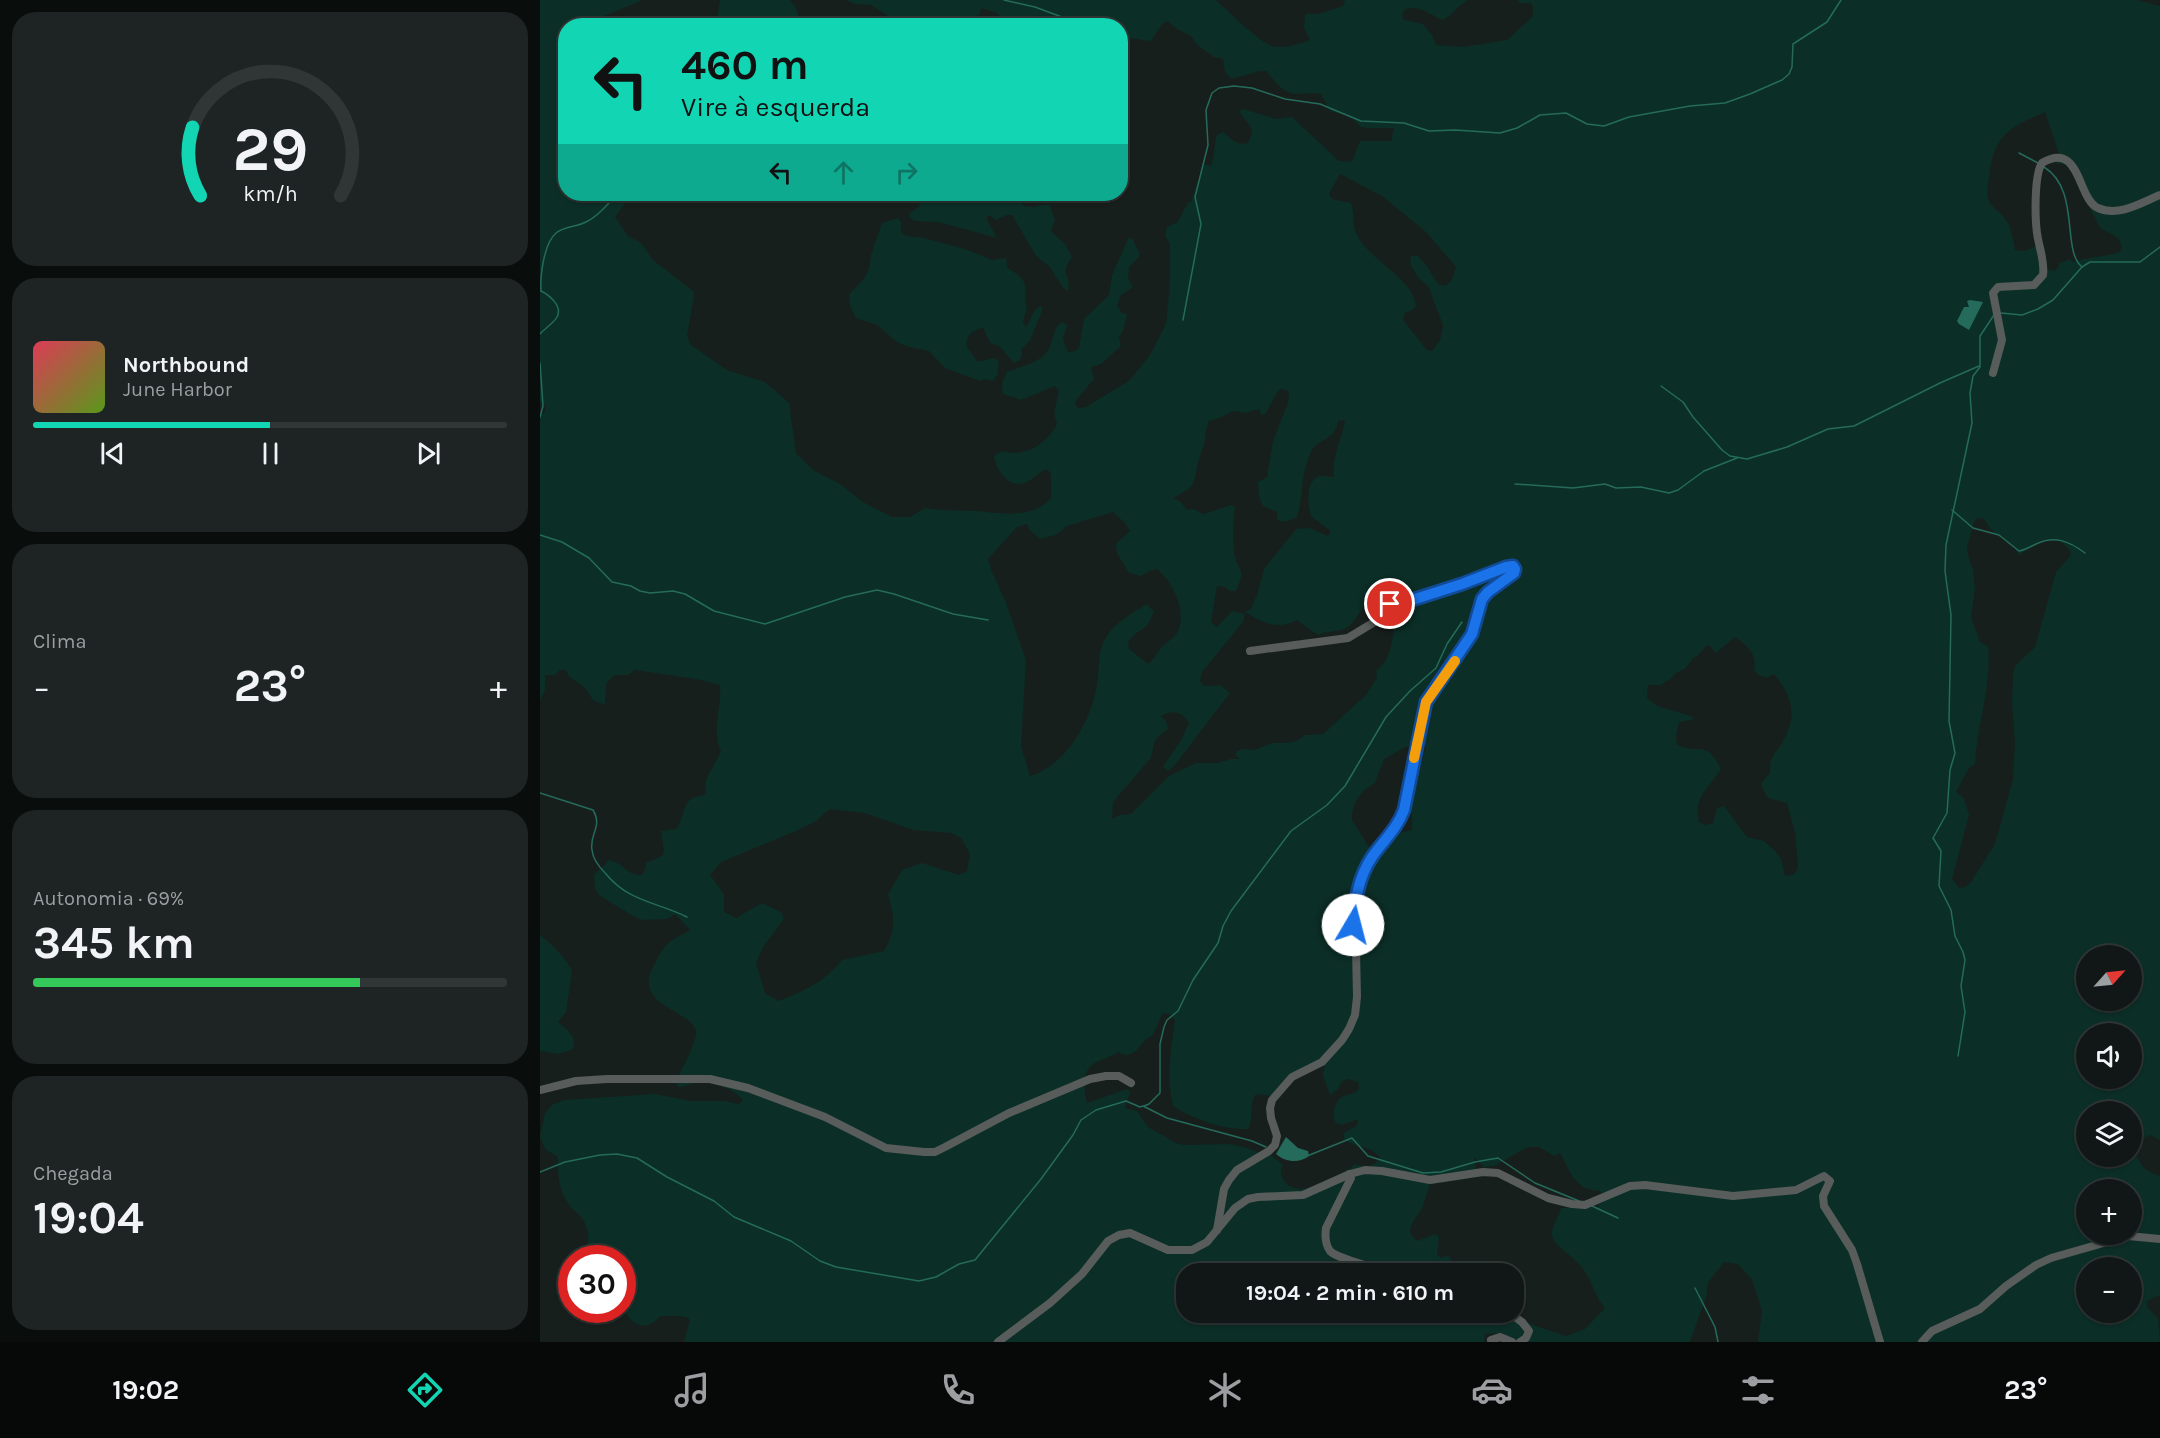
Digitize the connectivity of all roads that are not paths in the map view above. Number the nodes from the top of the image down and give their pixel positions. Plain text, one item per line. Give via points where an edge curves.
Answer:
1 (2160, 195) edge
2 (1993, 373) dead end
3 (1250, 651) dead end
4 (1131, 1083) dead end
5 (540, 1090) edge
6 (1350, 1174) junction
7 (1217, 1230) junction
8 (2160, 1239) edge
9 (1359, 1263) edge
10 (1523, 1323) edge
11 (1491, 1340) dead end
12 (998, 1342) edge
13 (1512, 1342) edge
14 (1520, 1342) edge
15 (1880, 1342) edge
16 (1922, 1342) edge

1 - 2 street via 2130,208 2099,209 2091,203 2066,160 2055,158 2042,163 2038,173 2036,226 2043,275 2034,285 1998,287 1993,293 2002,340
3 - 7 street via 1348,638 1376,621 1390,604 1506,567 1515,569 1482,599 1472,634 1426,702 1400,821 1371,858 1361,879 1353,925 1357,997 1349,1029 1322,1062 1292,1077 1272,1100 1275,1145 1237,1170 1229,1180
4 - 5 street via 1119,1076 1090,1079 1009,1113 935,1152 886,1148 825,1117 748,1088 710,1079 576,1081
6 - 7 street via 1303,1195 1248,1199
6 - 9 street via 1325,1234 1330,1251
6 - 15 street via 1382,1171 1430,1180 1498,1173 1548,1198 1585,1205 1630,1186 1733,1196 1796,1190 1824,1176 1830,1181 1823,1196 1824,1206 1852,1250
7 - 12 street via 1204,1244 1188,1251 1168,1250 1130,1233 1114,1237 1050,1303
8 - 16 street via 2128,1236 2044,1262 2006,1286 1980,1309 1932,1331
10 - 14 street via 1529,1331
11 - 13 street via 1500,1337

